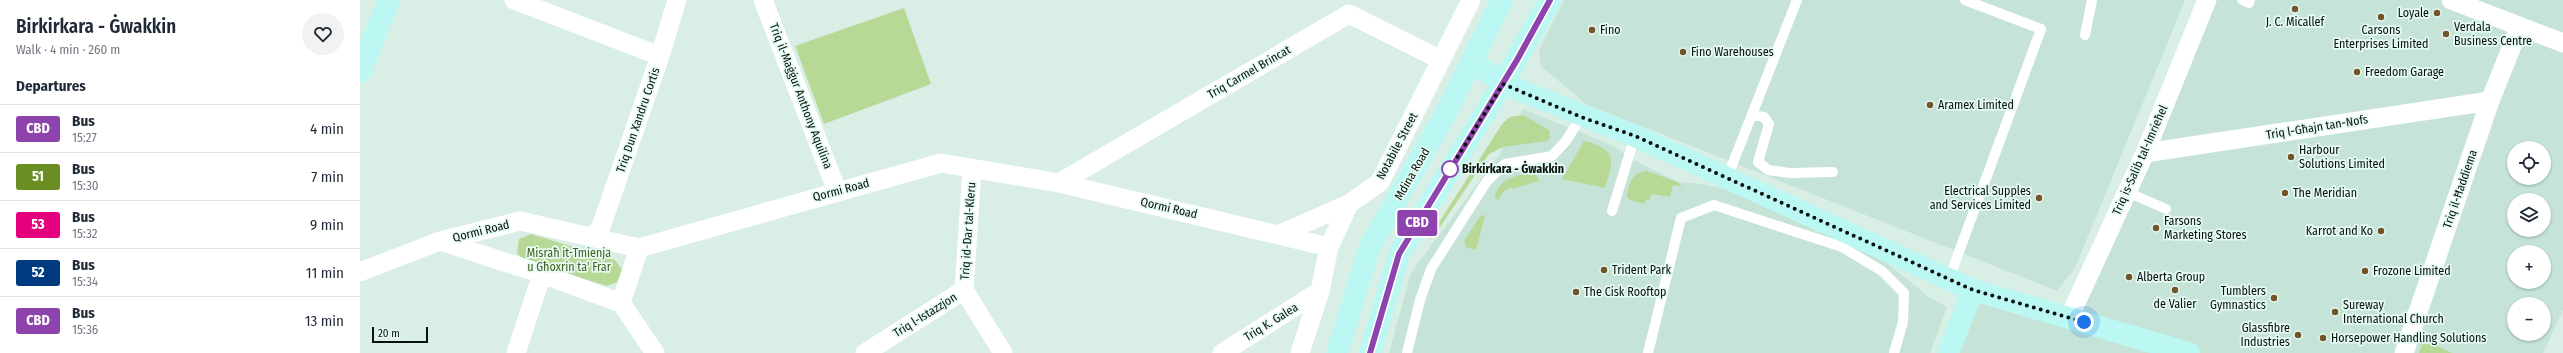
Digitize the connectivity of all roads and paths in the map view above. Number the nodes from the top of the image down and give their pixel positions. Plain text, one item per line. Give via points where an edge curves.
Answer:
1 (389, 0) edge
2 (677, 0) edge
3 (764, 0) edge
4 (1471, 0) edge
5 (1502, 0) edge
6 (1550, 0) edge
7 (1797, 0) edge
8 (1965, 0) edge
9 (2092, 0) edge
10 (2207, 0) edge
11 (2242, 0) edge
12 (2250, 0) edge
13 (2451, 0) edge
14 (523, 2) edge
15 (2520, 26) junction
16 (2086, 35) dead end
17 (2563, 43) edge
18 (660, 56) junction
19 (1442, 60) junction
20 (1472, 63) junction
21 (360, 72) edge
22 (1503, 84) junction
23 (2490, 101) junction
24 (1752, 115) junction
25 (1581, 117) junction
26 (1635, 136) junction
27 (2145, 153) junction
28 (972, 169) junction
29 (1833, 172) dead end
30 (1727, 178) junction
31 (1059, 183) junction
32 (837, 191) junction
33 (2127, 192) junction
34 (1349, 204) junction
35 (2166, 209) dead end
36 (1612, 211) dead end
37 (1280, 234) junction
38 (593, 237) junction
39 (440, 241) junction
40 (1329, 247) junction
41 (639, 248) junction
42 (360, 272) edge
43 (542, 274) junction
44 (1949, 279) junction
45 (964, 290) junction
46 (1973, 290) junction
47 (1320, 291) junction
48 (621, 303) junction
49 (2069, 318) junction
50 (516, 353) edge
51 (655, 353) edge
52 (865, 353) edge
53 (1003, 353) edge
54 (1222, 353) edge
55 (1300, 353) edge
56 (1337, 353) edge
57 (1370, 353) edge
58 (1407, 353) edge
59 (1648, 353) edge
60 (1894, 353) edge
61 (1948, 353) edge
62 (2189, 353) edge
63 (2404, 353) edge

1 - 21 main road
2 - 18 street, Triq Dun Xandru Cortis
3 - 32 street, Triq il-Maġġur Anthony Aquilina
4 - 19 street, Notabile Street
5 - 20 main road, Mdina Road
6 - 22 main road
7 - 24 lane
8 - 44 lane via 2041,29
9 - 16 lane
10 - 27 street, Triq is-Salib tal-Imrieħel
11 - 12 lane via 2249,3
13 - 15 street
14 - 18 street
15 - 17 street
15 - 23 street, Triq il-Ħaddiema
18 - 38 street, Triq Dun Xandru Cortis via 601,227
19 - 31 street, Triq Carmel Brincat via 1349,14
19 - 34 street, Notabile Street via 1380,182
20 - 22 main road
20 - 56 main road, Mdina Road via 1370,246
22 - 25 main road
22 - 57 main road via 1399,254
23 - 27 street, Triq l-Għajn tan-Nofs
23 - 63 street, Triq il-Ħaddiema
24 - 29 lane via 1764,117 1769,124 1758,162 1768,170
24 - 30 lane
25 - 26 main road
25 - 58 lane via 1566,141 1552,156 1505,164 1487,181 1431,269 1420,300
26 - 30 main road
26 - 36 lane
27 - 33 street, Triq is-Salib tal-Imrieħel
28 - 31 street, Qormi Road
28 - 32 street, Qormi Road via 942,163
28 - 45 street, Triq id-Dar tal-Kleru
30 - 44 main road
31 - 37 street, Qormi Road
32 - 41 street, Qormi Road
33 - 35 lane
33 - 49 street, Triq is-Salib tal-Imrieħel
34 - 37 street
34 - 40 street, Notabile Street
37 - 40 street, Qormi Road
38 - 39 street, Qormi Road via 520,221
38 - 41 street, Qormi Road
39 - 42 street, Qormi Road
39 - 43 street
40 - 47 street, Notabile Street
41 - 48 street
43 - 48 street
43 - 50 street
44 - 46 main road
45 - 52 street, Triq l-Istazzjon
45 - 53 street, Triq id-Dar tal-Kleru
46 - 49 main road
46 - 61 main road
47 - 54 street, Triq K. Galea
47 - 55 street, Notabile Street
48 - 51 street
49 - 62 main road
59 - 60 lane via 1681,218 1714,205 1842,246 1882,271 1904,293 1903,322

